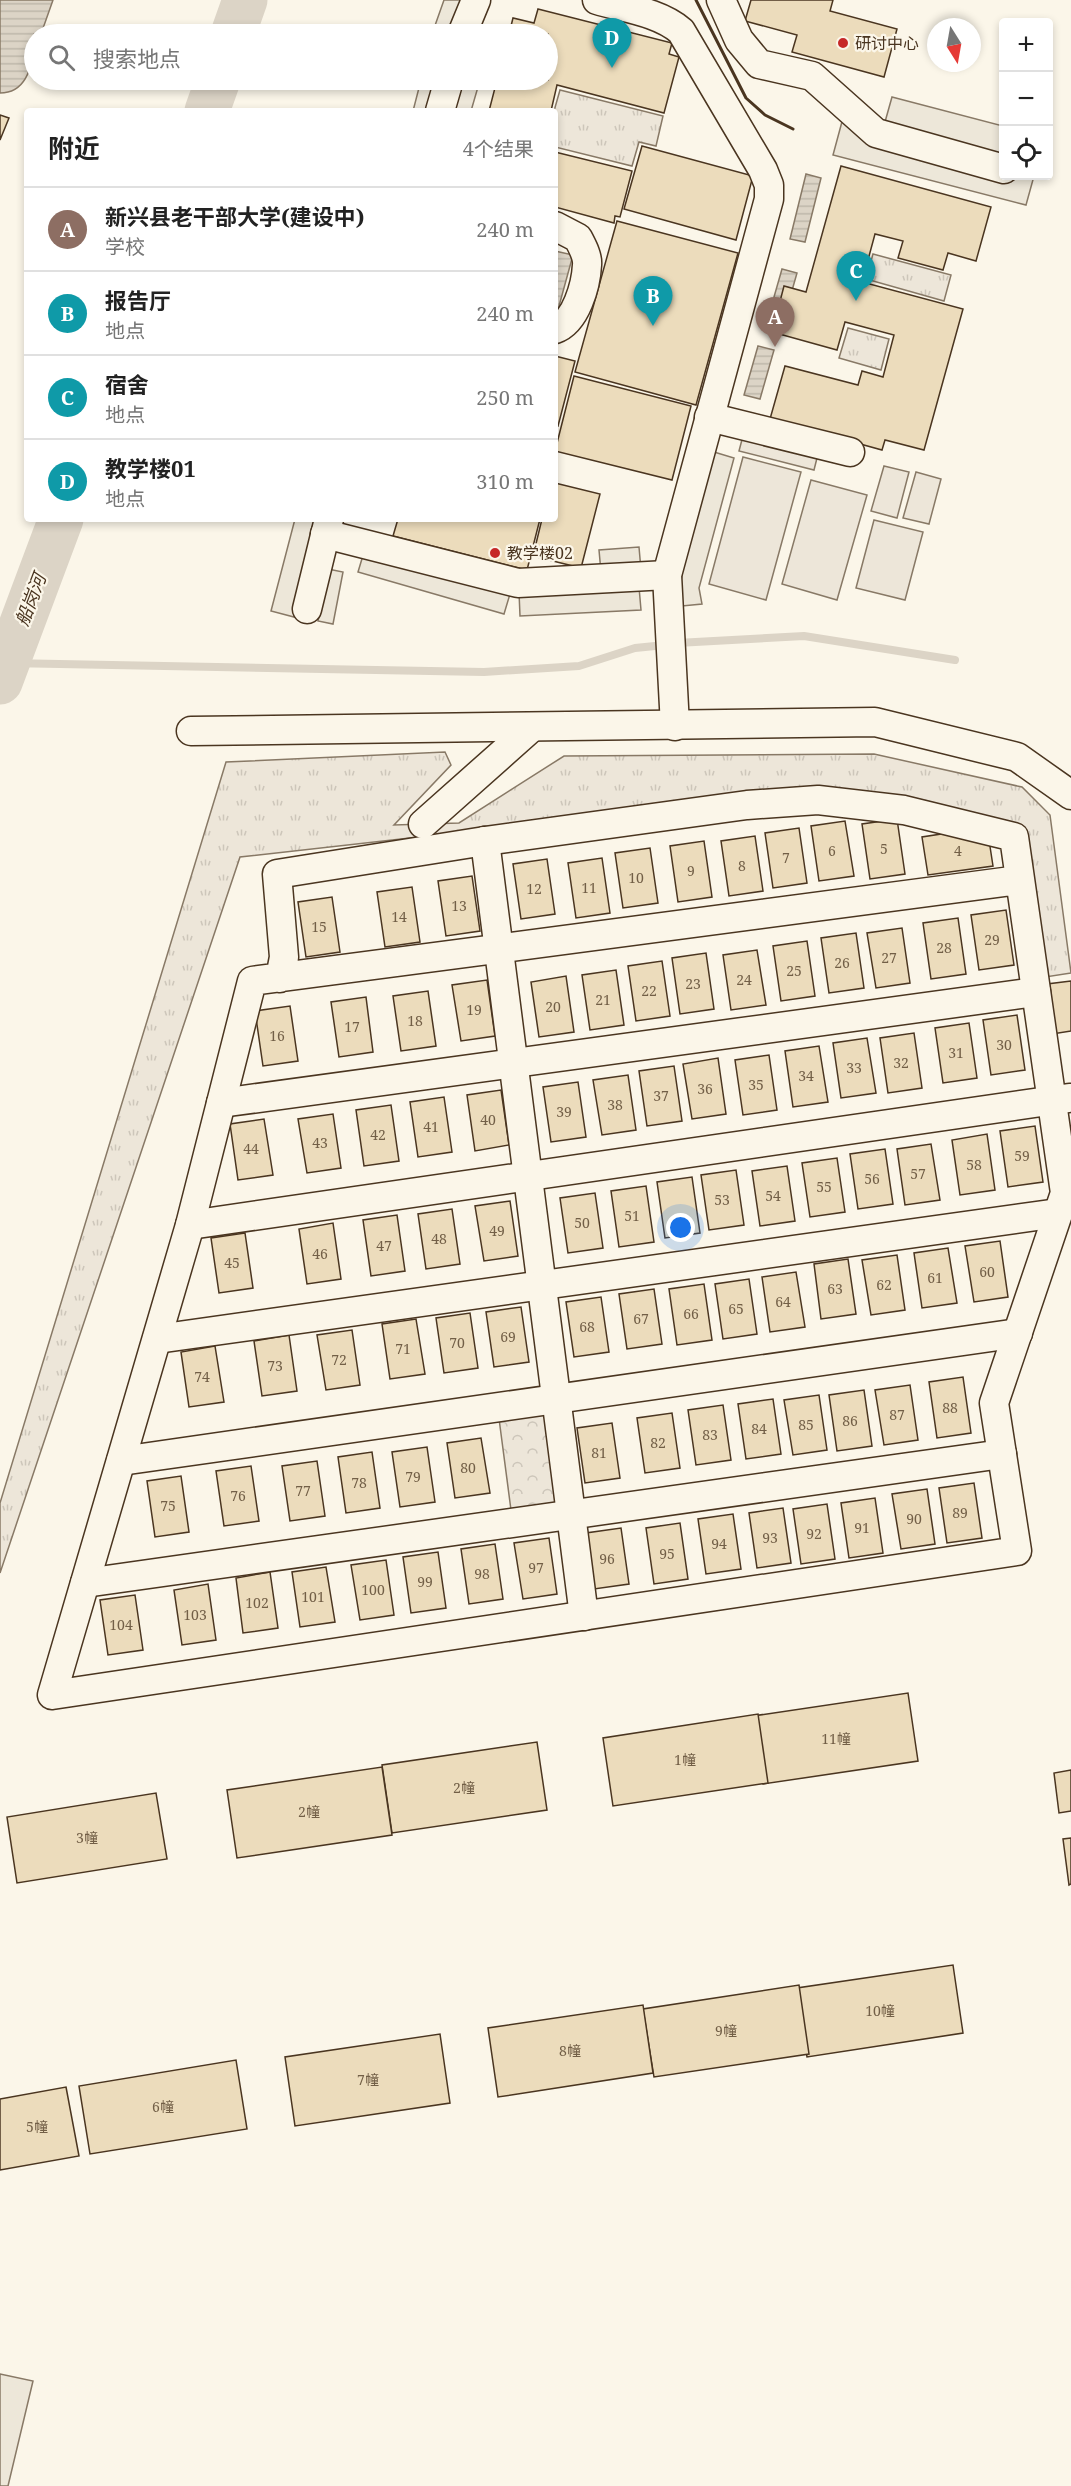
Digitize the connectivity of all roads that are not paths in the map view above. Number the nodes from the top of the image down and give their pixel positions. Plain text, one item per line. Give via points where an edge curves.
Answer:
1 (476, 0) edge
2 (597, 0) edge
3 (721, 0) edge
4 (466, 24) edge
5 (446, 90) edge
6 (441, 108) edge
7 (999, 168) edge
8 (558, 228) edge
9 (558, 328) edge
10 (709, 417) junction
11 (850, 452) dead end
12 (327, 527) edge
13 (667, 575) junction
14 (307, 609) dead end
15 (675, 726) junction
16 (531, 728) junction
17 (191, 731) dead end
18 (1071, 795) edge
19 (423, 824) dead end
20 (485, 841) junction
21 (1019, 880) junction
22 (499, 949) junction
23 (280, 978) junction
24 (1036, 992) junction
25 (514, 1063) junction
26 (1061, 1099) edge
27 (221, 1103) junction
28 (528, 1176) junction
29 (1058, 1213) junction
30 (190, 1224) junction
31 (542, 1285) junction
32 (1018, 1333) junction
33 (157, 1339) junction
34 (556, 1399) junction
35 (1002, 1454) junction
36 (121, 1461) junction
37 (571, 1515) junction
38 (85, 1583) junction
39 (584, 1616) junction

1 - 4 street
2 - 10 street via 671,22 681,31 769,185 769,199
3 - 7 street via 739,40 759,64 812,76 876,133
5 - 6 street
8 - 9 street via 578,238 588,263 575,312
10 - 11 street
10 - 13 street
12 - 13 street via 518,583
12 - 14 street
13 - 15 street
15 - 16 street
15 - 18 street via 875,722 1017,757
16 - 17 street
16 - 19 street
20 - 21 street via 747,805 818,800 904,810 1014,837
20 - 22 street
20 - 23 street via 277,874 284,957
21 - 22 street
21 - 24 street
22 - 23 street
22 - 25 street
23 - 27 street via 252,981
24 - 25 street
24 - 26 street
25 - 27 street
25 - 28 street
26 - 28 street
26 - 29 street via 1065,1192
27 - 30 street
28 - 30 street
28 - 31 street
29 - 31 street
29 - 32 street
30 - 33 street
31 - 33 street
31 - 34 street
32 - 34 street
32 - 35 street via 994,1403
33 - 36 street
34 - 36 street
34 - 37 street
35 - 37 street
35 - 39 street via 1017,1551
36 - 38 street
37 - 38 street
37 - 39 street
38 - 39 street via 52,1695

